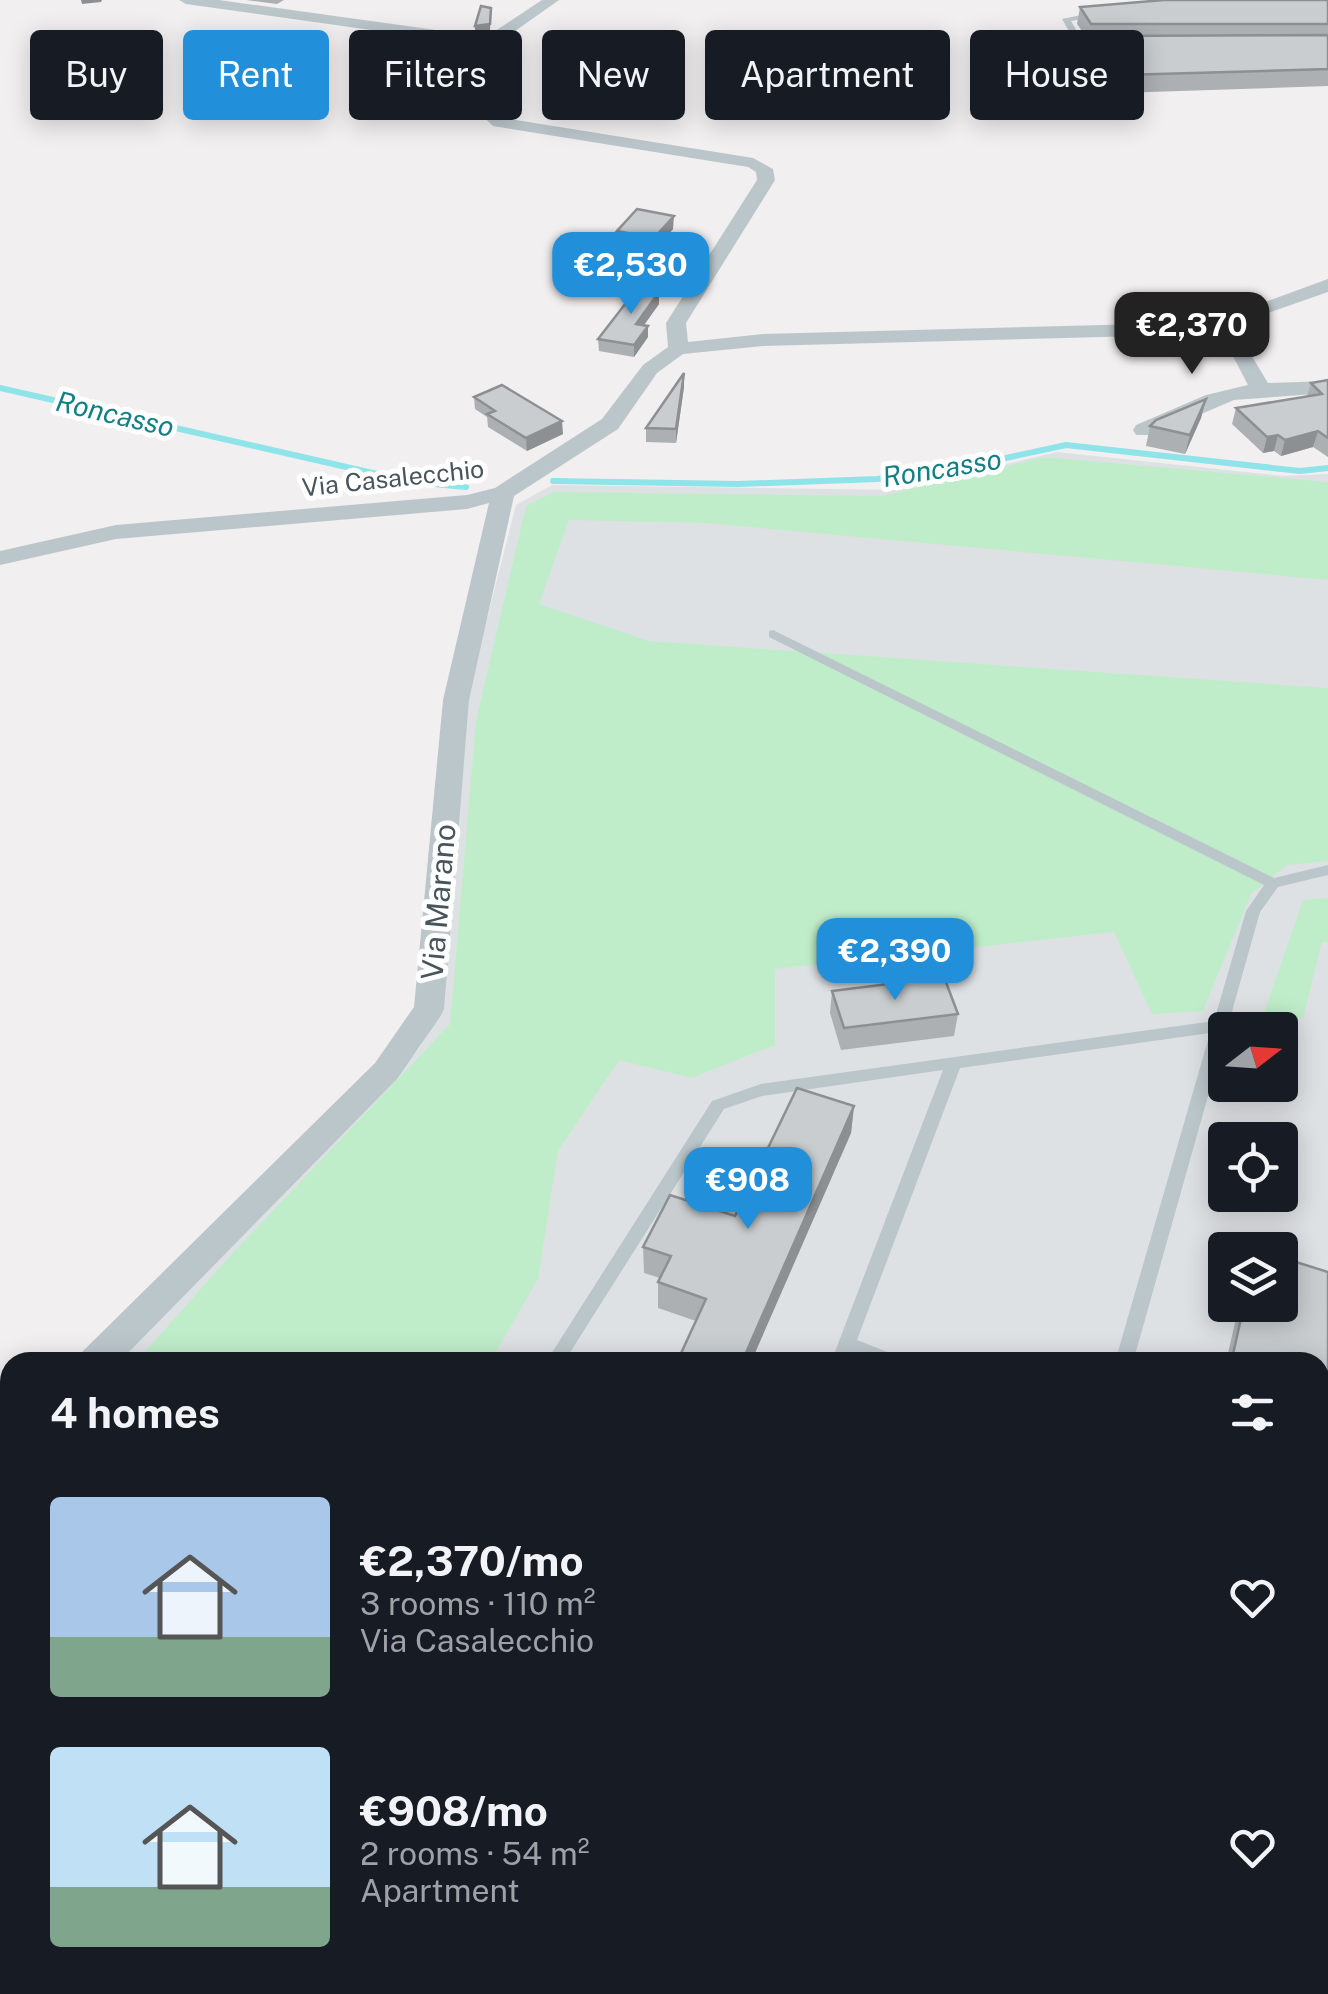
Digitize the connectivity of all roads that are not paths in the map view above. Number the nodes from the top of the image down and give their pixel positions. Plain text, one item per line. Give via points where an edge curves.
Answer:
1 (186, 0) edge
2 (552, 0) edge
3 (1104, 13) edge
4 (402, 30) edge
5 (507, 30) edge
6 (1070, 30) edge
7 (496, 120) edge
8 (1328, 286) edge
9 (1220, 324) junction
10 (678, 349) junction
11 (1328, 387) edge
12 (1260, 388) junction
13 (1144, 430) dead end
14 (503, 493) junction
15 (0, 558) edge
16 (773, 634) dead end
17 (1328, 870) edge
18 (1272, 883) junction
19 (1224, 1012) edge
20 (1208, 1028) edge
21 (954, 1063) junction
22 (1208, 1068) edge
23 (106, 1352) edge
24 (560, 1352) edge
25 (844, 1352) edge
26 (1127, 1352) edge

1 - 4 street
2 - 5 street
3 - 6 lane via 1066,19
7 - 10 street via 764,169 766,180 676,323
8 - 9 street
9 - 10 street via 763,340
9 - 12 street
10 - 14 street, Via Casalecchio via 650,368 610,424
11 - 12 street
12 - 13 street via 1198,402
14 - 15 street, Via Casalecchio via 468,502 116,532
14 - 23 street, Via Marano via 456,700 430,1009 386,1071
16 - 18 lane
17 - 18 lane
18 - 19 lane via 1254,912
20 - 21 lane
21 - 24 lane via 761,1090 718,1105
21 - 25 lane
22 - 26 lane

